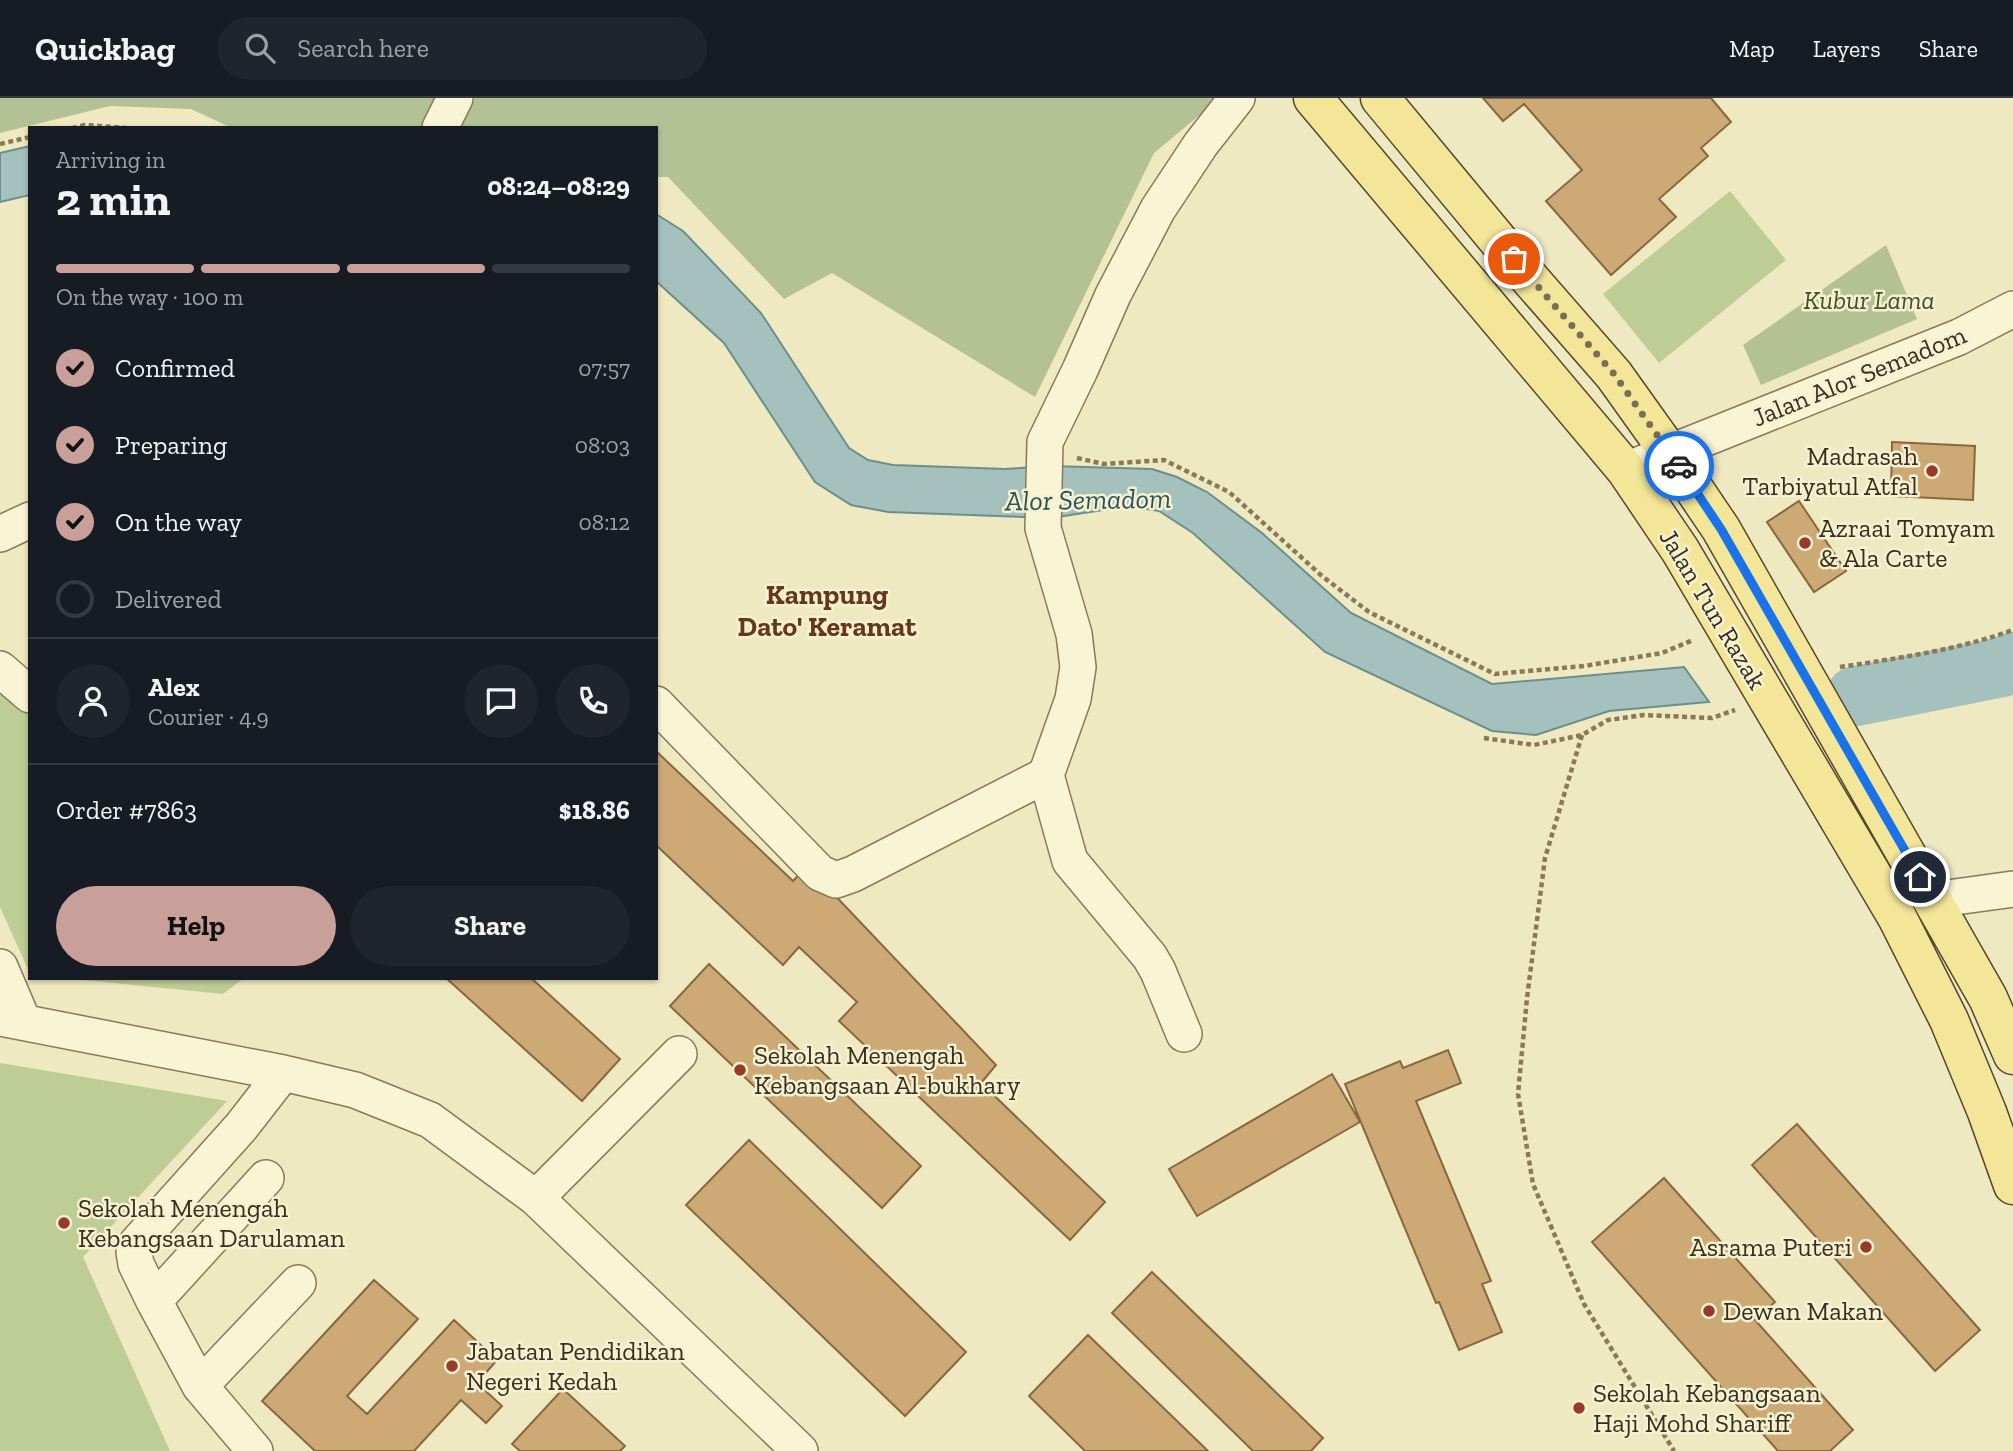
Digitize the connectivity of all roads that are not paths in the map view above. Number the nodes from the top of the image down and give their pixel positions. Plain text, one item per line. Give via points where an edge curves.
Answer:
1 (455, 98) edge
2 (1237, 98) edge
3 (1313, 98) edge
4 (1380, 98) edge
5 (441, 126) edge
6 (2013, 309) edge
7 (1670, 452) junction
8 (1626, 470) junction
9 (28, 521) edge
10 (0, 534) edge
11 (0, 669) edge
12 (28, 693) edge
13 (658, 706) edge
14 (1046, 775) junction
15 (2013, 889) edge
16 (1933, 900) junction
17 (0, 967) edge
18 (12, 1020) edge
19 (1184, 1034) dead end
20 (679, 1054) dead end
21 (2013, 1055) edge
22 (284, 1073) junction
23 (266, 1178) dead end
24 (2013, 1185) edge
25 (536, 1198) junction
26 (298, 1283) dead end
27 (154, 1301) junction
28 (200, 1385) junction
29 (255, 1451) edge
30 (800, 1451) edge

1 - 5 street
2 - 14 street via 1158,209 1045,442 1043,528 1074,634 1078,667 1073,699
3 - 8 main road, Jalan Tun Razak
4 - 7 main road, Jalan Tun Razak via 1614,374
6 - 7 street, Jalan Alor Semadom via 1959,337
7 - 8 street, Jalan Alor Semadom
7 - 16 main road, Jalan Tun Razak via 1721,529
8 - 24 main road, Jalan Tun Razak via 1680,550 1903,929 1949,1020
9 - 10 street
11 - 12 street
13 - 14 street via 820,873 836,880
14 - 19 street via 1070,861 1150,957
15 - 16 street
16 - 21 main road, Jalan Tun Razak via 1988,998
17 - 18 street
18 - 22 street
20 - 25 street
22 - 25 street via 355,1090 430,1120
22 - 27 street via 137,1242 136,1264
23 - 27 street
25 - 30 street
26 - 28 street
27 - 28 street
28 - 29 street

